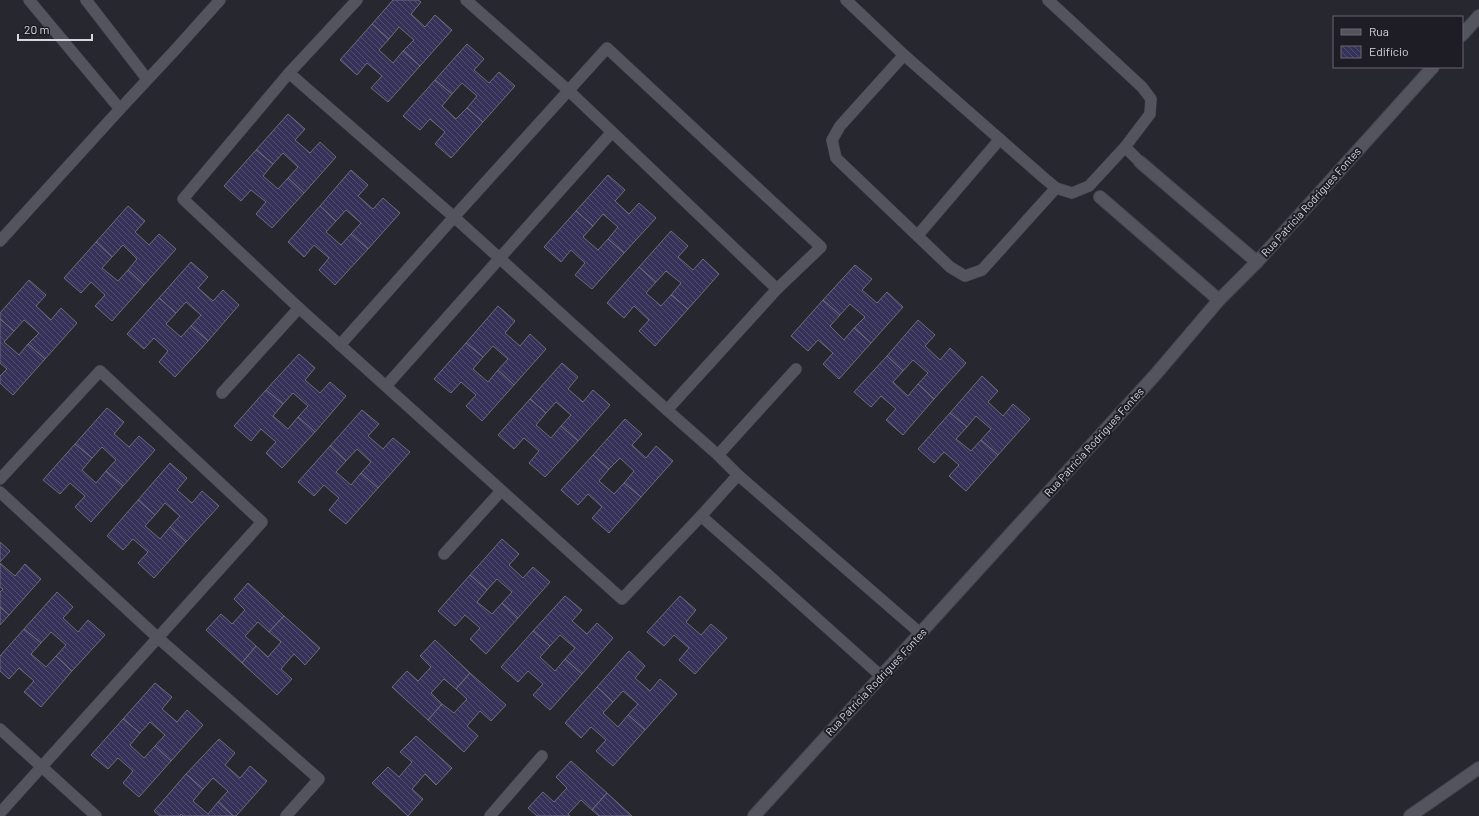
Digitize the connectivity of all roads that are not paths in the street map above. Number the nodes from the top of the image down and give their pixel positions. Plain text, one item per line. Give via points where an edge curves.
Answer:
1 (29, 0) edge
2 (86, 0) edge
3 (220, 0) edge
4 (357, 0) edge
5 (466, 0) edge
6 (846, 0) edge
7 (1048, 0) edge
8 (1479, 16) edge
9 (1463, 34) edge
10 (904, 55) junction
11 (1432, 68) edge
12 (289, 73) junction
13 (147, 79) junction
14 (568, 90) junction
15 (120, 108) junction
16 (612, 132) junction
17 (1000, 140) junction
18 (1125, 147) junction
19 (1140, 162) joint
20 (1089, 186) junction
21 (1056, 188) junction
22 (1100, 197) joint
23 (454, 217) junction
24 (918, 235) junction
25 (0, 241) edge
26 (499, 258) junction
27 (1257, 262) junction
28 (777, 289) junction
29 (1219, 300) junction
30 (299, 308) junction
31 (340, 345) junction
32 (796, 369) dead end
33 (386, 386) junction
34 (222, 393) dead end
35 (667, 410) junction
36 (718, 454) junction
37 (738, 475) junction
38 (0, 480) edge
39 (501, 490) junction
40 (0, 492) edge
41 (701, 516) junction
42 (444, 554) dead end
43 (920, 633) junction
44 (157, 637) junction
45 (881, 676) junction
46 (0, 729) edge
47 (542, 756) dead end
48 (41, 765) junction
49 (1479, 768) edge
50 (0, 813) edge
51 (96, 816) edge
52 (286, 816) edge
53 (490, 816) edge
54 (754, 816) edge
55 (1410, 816) edge

1 - 15 lane
2 - 13 lane
3 - 13 lane
4 - 12 lane
5 - 14 lane
6 - 10 lane
7 - 18 lane via 1142,87 1151,99 1150,114
8 - 9 street
10 - 17 lane
10 - 24 lane via 840,126 832,140 836,158
11 - 27 street, Rua Patrícia Rodrigues Fontes
12 - 23 lane
12 - 30 lane via 183,199
13 - 15 lane
14 - 16 lane
14 - 23 lane
14 - 28 lane via 607,48 821,247
15 - 25 lane
16 - 26 lane
16 - 28 lane
17 - 21 lane
17 - 24 lane
18 - 19 lane
18 - 20 lane
19 - 27 street
20 - 21 lane via 1072,193
20 - 22 lane
21 - 24 lane via 982,270 965,276 950,267
22 - 29 street
23 - 26 lane
23 - 31 lane
26 - 33 lane
26 - 35 lane
27 - 29 street, Rua Patrícia Rodrigues Fontes
28 - 35 lane
29 - 43 street, Rua Patrícia Rodrigues Fontes via 1156,374
30 - 31 lane
30 - 34 lane
31 - 33 lane
32 - 36 lane
33 - 39 lane
35 - 36 lane
36 - 37 lane
37 - 41 lane
37 - 43 lane
38 - 44 lane via 100,371 262,522
39 - 41 lane via 622,599
39 - 42 lane
40 - 44 lane
41 - 45 lane
43 - 45 street, Rua Patrícia Rodrigues Fontes
44 - 48 lane
44 - 52 lane via 319,779
45 - 54 street, Rua Patrícia Rodrigues Fontes
46 - 48 lane
47 - 53 lane
48 - 50 lane
48 - 51 lane
49 - 55 street

